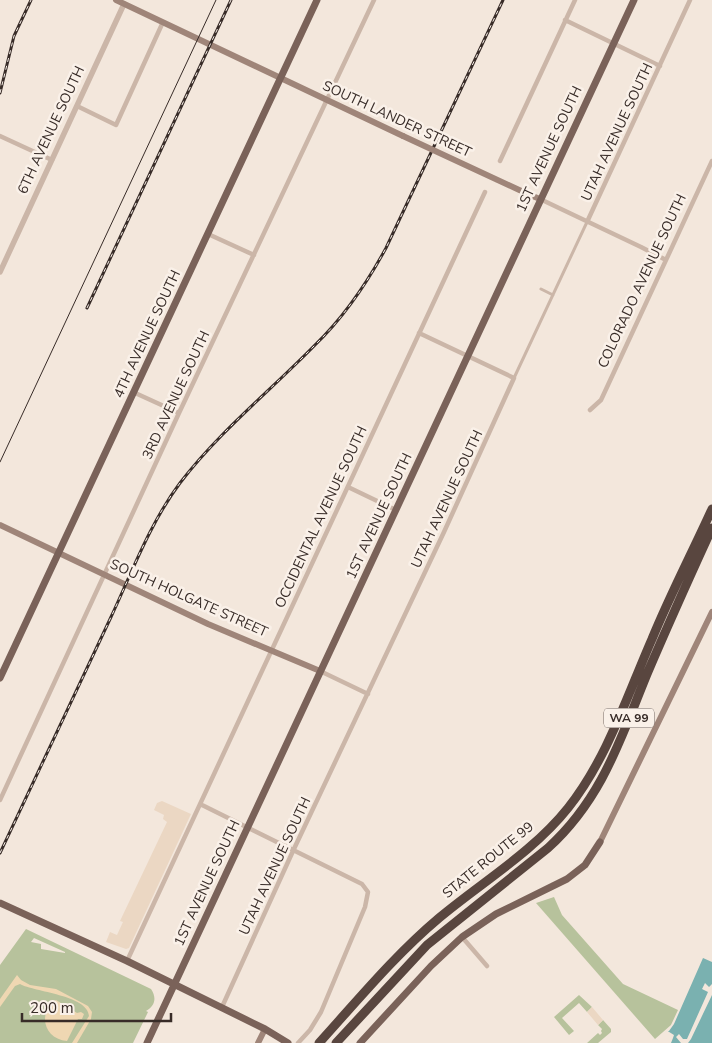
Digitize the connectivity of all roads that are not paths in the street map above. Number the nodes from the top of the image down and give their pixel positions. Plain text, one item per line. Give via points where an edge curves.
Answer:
1 (116, 0) edge
2 (317, 0) edge
3 (374, 0) edge
4 (575, 0) edge
5 (634, 0) edge
6 (690, 0) edge
7 (125, 2) edge
8 (565, 20) junction
9 (163, 22) junction
10 (614, 44) junction
11 (660, 66) junction
12 (280, 77) junction
13 (327, 100) junction
14 (77, 106) junction
15 (0, 136) edge
16 (52, 160) junction
17 (712, 160) edge
18 (500, 161) dead end
19 (485, 192) dead end
20 (540, 200) junction
21 (587, 222) junction
22 (208, 234) junction
23 (254, 256) junction
24 (666, 260) junction
25 (0, 272) edge
26 (541, 289) dead end
27 (553, 294) junction
28 (420, 334) junction
29 (467, 356) junction
30 (514, 378) junction
31 (134, 392) junction
32 (590, 410) dead end
33 (179, 413) junction
34 (348, 487) junction
35 (712, 509) edge
36 (396, 510) junction
37 (0, 525) edge
38 (712, 528) edge
39 (59, 553) junction
40 (105, 574) junction
41 (712, 612) edge
42 (272, 650) junction
43 (320, 671) junction
44 (0, 678) edge
45 (368, 694) junction
46 (0, 800) edge
47 (200, 804) junction
48 (247, 828) junction
49 (600, 842) joint
50 (293, 851) junction
51 (0, 903) edge
52 (462, 937) junction
53 (127, 961) junction
54 (487, 966) dead end
55 (174, 984) junction
56 (222, 1007) junction
57 (265, 1029) junction
58 (147, 1043) edge
59 (258, 1043) edge
60 (288, 1043) edge
61 (298, 1043) edge
62 (319, 1043) edge
63 (336, 1043) edge
64 (359, 1043) edge

1 - 7 main road, SOUTH LANDER STREET
2 - 12 main road, 4TH AVENUE SOUTH
3 - 13 street, 3RD AVENUE SOUTH
4 - 8 street
5 - 10 main road, 1ST AVENUE SOUTH
6 - 11 street, UTAH AVENUE SOUTH
7 - 9 main road, SOUTH LANDER STREET
7 - 14 street, 6TH AVENUE SOUTH
8 - 10 street
8 - 18 street
9 - 12 main road, SOUTH LANDER STREET
9 - 14 street via 116,125
10 - 11 street
10 - 20 main road, 1ST AVENUE SOUTH
11 - 21 street, UTAH AVENUE SOUTH
12 - 13 main road, SOUTH LANDER STREET
12 - 22 main road, 4TH AVENUE SOUTH
13 - 20 main road, SOUTH LANDER STREET, bridge
13 - 23 street, 3RD AVENUE SOUTH
14 - 16 street, 6TH AVENUE SOUTH
15 - 16 street
16 - 25 street, 6TH AVENUE SOUTH
17 - 24 street, COLORADO AVENUE SOUTH
19 - 28 street, OCCIDENTAL AVENUE SOUTH
20 - 21 street, SOUTH LANDER STREET
20 - 29 main road, 1ST AVENUE SOUTH
21 - 24 street, SOUTH LANDER STREET
21 - 27 street, UTAH AVENUE SOUTH
22 - 23 street
22 - 31 main road, 4TH AVENUE SOUTH
23 - 33 street, 3RD AVENUE SOUTH
24 - 32 street, COLORADO AVENUE SOUTH via 601,400
26 - 27 street
27 - 30 street, UTAH AVENUE SOUTH
28 - 29 street
28 - 34 street, OCCIDENTAL AVENUE SOUTH
29 - 30 street
29 - 36 main road, 1ST AVENUE SOUTH
30 - 45 street, UTAH AVENUE SOUTH
31 - 33 street
31 - 39 main road, 4TH AVENUE SOUTH
33 - 40 street, 3RD AVENUE SOUTH
34 - 36 street
34 - 42 street, OCCIDENTAL AVENUE SOUTH
35 - 62 highway, STATE ROUTE 99 / WA 99 via 607,744 578,796 524,852 438,918 397,957
36 - 43 main road, 1ST AVENUE SOUTH
37 - 39 main road, SOUTH HOLGATE STREET
38 - 63 highway, STATE ROUTE 99 / WA 99 via 604,776 582,812 560,838 530,864 428,945
39 - 40 main road, SOUTH HOLGATE STREET
39 - 44 main road, 4TH AVENUE SOUTH
40 - 42 main road, SOUTH HOLGATE STREET via 208,624
40 - 46 street, 3RD AVENUE SOUTH
41 - 49 main road
42 - 43 main road, SOUTH HOLGATE STREET
42 - 47 street, OCCIDENTAL AVENUE SOUTH
43 - 45 street, SOUTH HOLGATE STREET
43 - 48 main road, 1ST AVENUE SOUTH
45 - 50 street, UTAH AVENUE SOUTH
47 - 48 street
47 - 53 street, OCCIDENTAL AVENUE SOUTH
48 - 50 street
48 - 55 main road, 1ST AVENUE SOUTH
49 - 52 main road via 585,865 567,879 496,914
50 - 56 street, UTAH AVENUE SOUTH
50 - 61 street via 362,884 369,894 321,1012
51 - 53 main road
52 - 54 street
52 - 64 main road
53 - 55 main road
55 - 56 main road
55 - 58 main road, 1ST AVENUE SOUTH
56 - 57 main road
57 - 59 main road
57 - 60 main road

